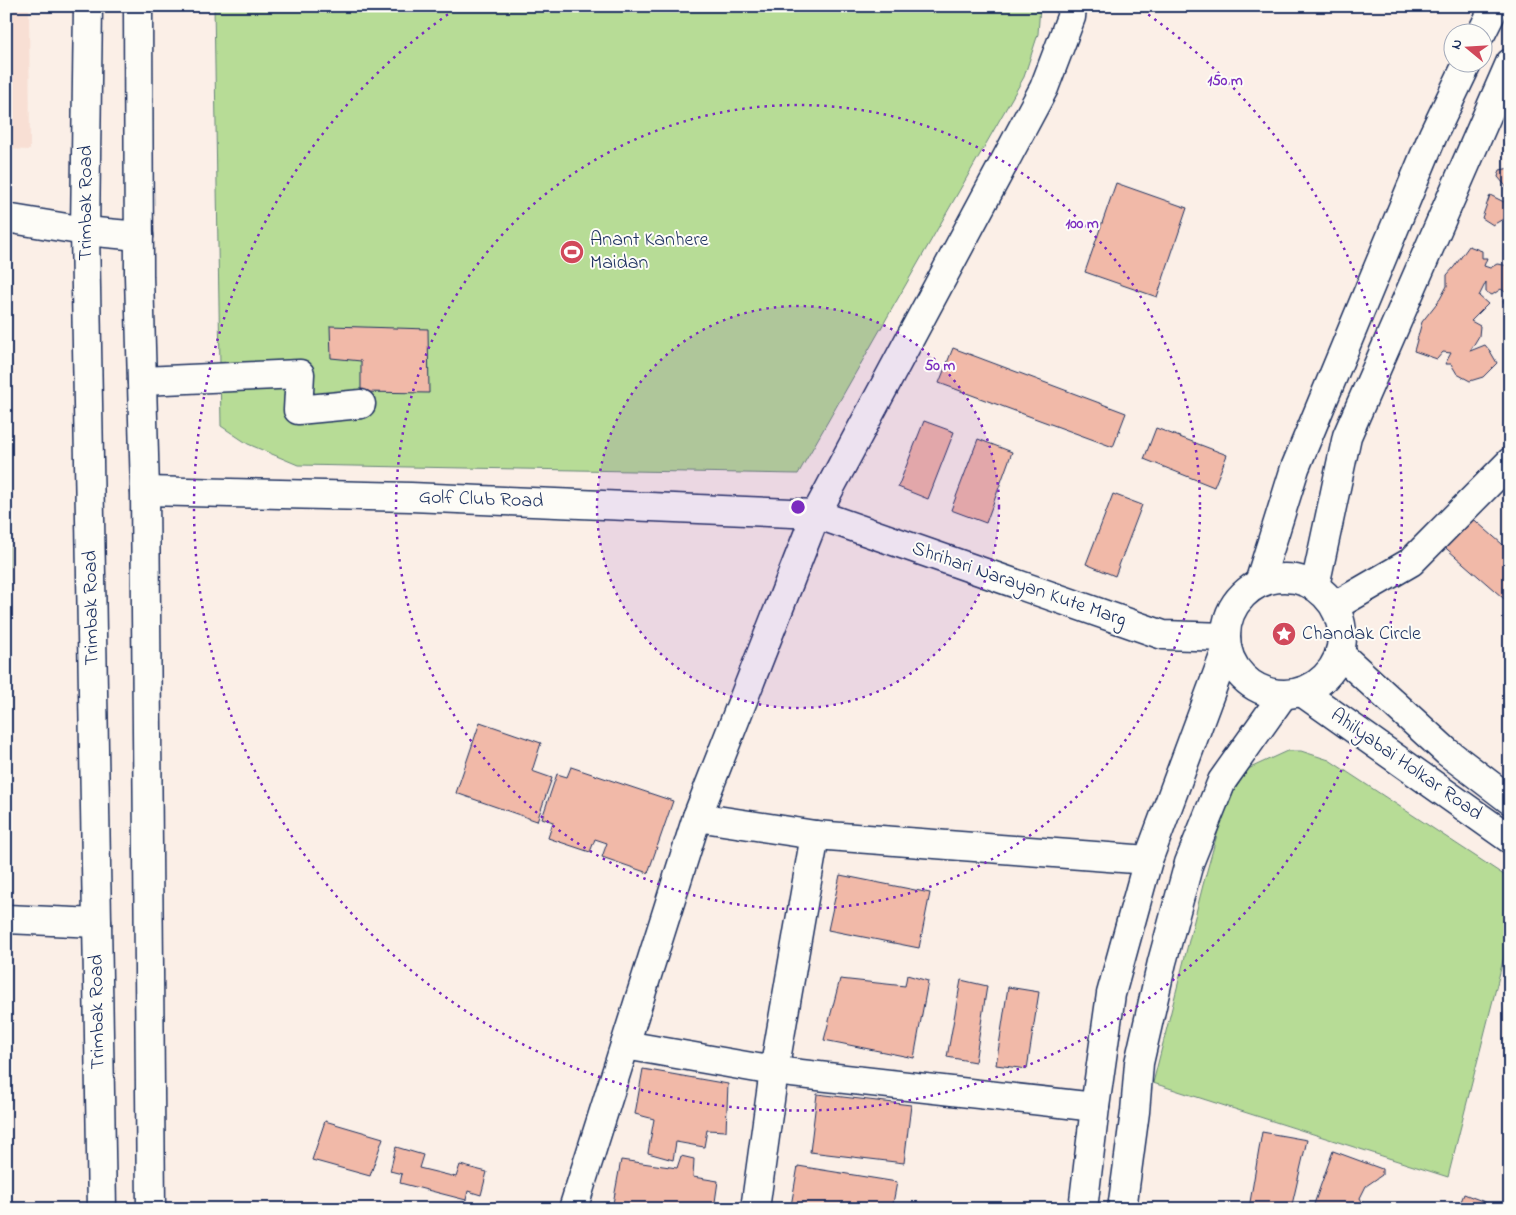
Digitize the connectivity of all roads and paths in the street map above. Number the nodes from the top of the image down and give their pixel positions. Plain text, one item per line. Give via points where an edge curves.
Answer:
1 (88, 6) edge
2 (138, 6) edge
3 (1072, 6) edge
4 (1495, 6) edge
5 (1487, 22) edge
6 (1510, 63) edge
7 (1463, 72) edge
8 (6, 218) edge
9 (85, 231) junction
10 (139, 236) junction
11 (142, 381) junction
12 (361, 404) dead end
13 (1510, 462) edge
14 (146, 491) junction
15 (816, 514) junction
16 (1258, 583) junction
17 (1315, 586) junction
18 (1335, 606) junction
19 (1226, 642) junction
20 (1340, 654) junction
21 (1292, 693) junction
22 (1510, 800) edge
23 (697, 816) junction
24 (815, 835) junction
25 (1510, 839) edge
26 (1148, 860) junction
27 (6, 920) edge
28 (97, 923) junction
29 (625, 1045) junction
30 (774, 1071) junction
31 (1095, 1107) junction
32 (102, 1209) edge
33 (151, 1209) edge
34 (573, 1209) edge
35 (755, 1209) edge
36 (1083, 1209) edge
37 (1122, 1209) edge

1 - 9 main road, Trimbak Road
2 - 10 main road
3 - 15 main road via 1071,17 1044,88
4 - 5 main road
6 - 17 main road via 1348,436
7 - 16 main road via 1433,135 1295,468
8 - 9 main road
9 - 10 main road
9 - 28 main road, Trimbak Road
10 - 11 main road
11 - 12 main road via 300,374 298,410
11 - 14 main road
13 - 18 main road via 1411,562
14 - 15 main road, Golf Club Road via 410,497
14 - 33 main road
15 - 19 main road, Shrihari Narayan Kute Marg via 1163,635
15 - 23 main road
16 - 17 main road via 1277,577 1297,578
16 - 19 main road via 1234,605 1228,620
17 - 18 main road
18 - 20 main road via 1340,618
19 - 21 main road via 1234,666 1247,681 1263,690
19 - 26 main road
20 - 21 main road via 1333,668 1319,683
20 - 22 main road, Ahilyabai Holkar Road via 1447,752
21 - 25 main road, Ahilyabai Holkar Road
21 - 37 main road via 1222,781 1189,863 1162,962 1140,1063
23 - 24 main road
23 - 29 main road
24 - 26 main road
24 - 30 main road
26 - 31 main road via 1111,994
27 - 28 main road
28 - 32 main road, Trimbak Road
29 - 30 main road
29 - 34 main road
30 - 31 main road
30 - 35 main road
31 - 36 main road

